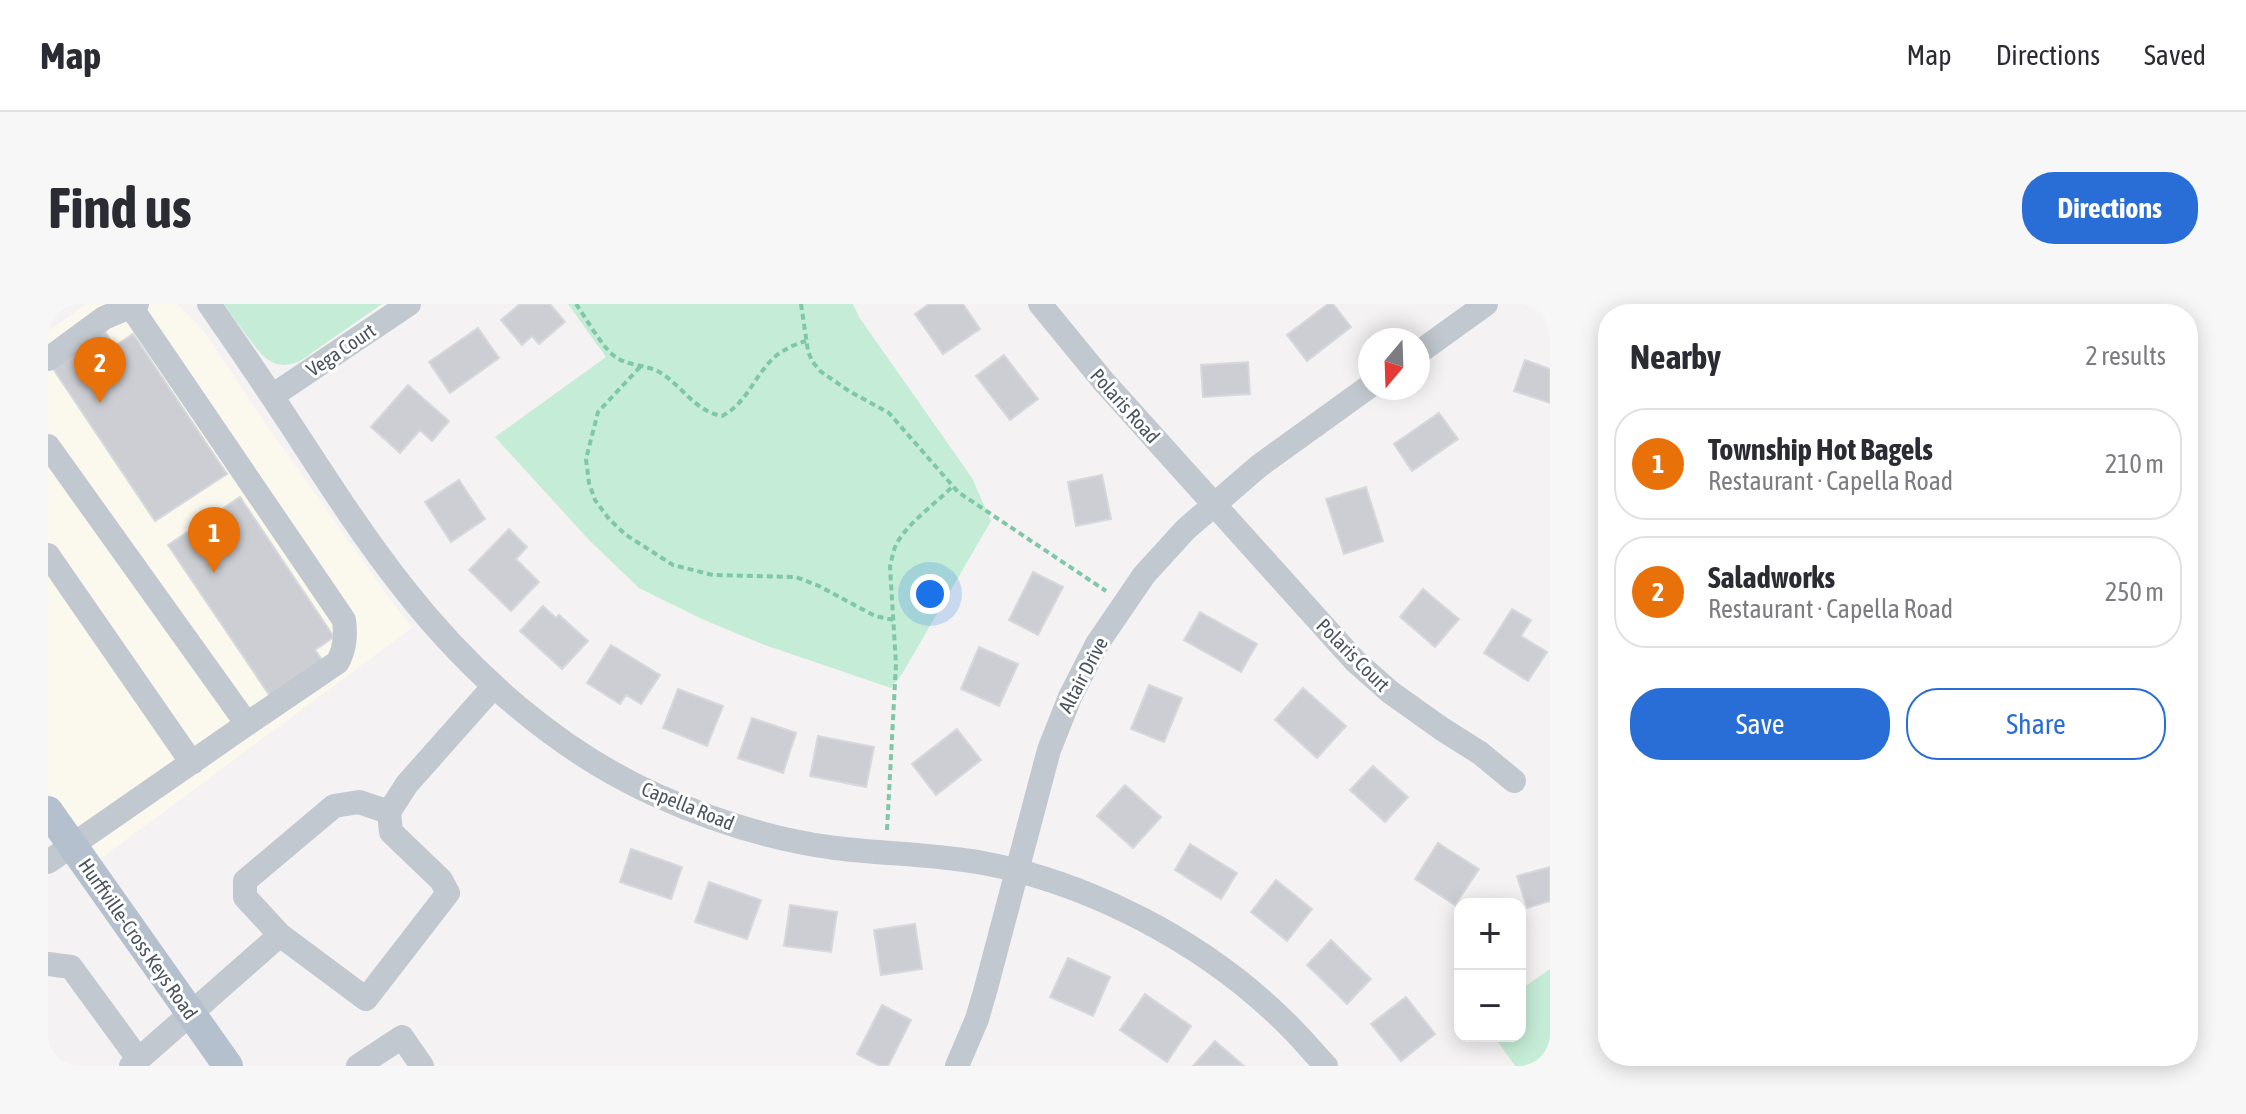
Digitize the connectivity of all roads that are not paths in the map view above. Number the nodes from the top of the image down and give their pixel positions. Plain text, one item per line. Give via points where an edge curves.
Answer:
1 (209, 304) edge
2 (409, 304) edge
3 (1040, 304) edge
4 (1486, 304) edge
5 (134, 305) edge
6 (1430, 344) edge
7 (48, 359) edge
8 (1358, 395) edge
9 (272, 396) junction
10 (48, 446) edge
11 (1213, 505) junction
12 (48, 555) edge
13 (494, 686) junction
14 (247, 724) junction
15 (192, 763) junction
16 (1514, 781) dead end
17 (48, 811) edge
18 (389, 812) junction
19 (60, 854) edge
20 (1017, 871) junction
21 (280, 935) junction
22 (48, 964) edge
23 (191, 1013) junction
24 (135, 1063) edge
25 (228, 1066) edge
26 (358, 1066) edge
27 (422, 1066) edge
28 (957, 1066) edge
29 (1326, 1066) edge

1 - 9 street, Capella Road
2 - 9 street, Vega Court
3 - 11 street, Polaris Road
4 - 6 street
5 - 7 street via 104,318
5 - 14 street via 344,620 338,662
8 - 11 street, Altair Drive
9 - 13 street, Capella Road via 399,583
10 - 14 street
11 - 16 street, Polaris Court via 1355,661
11 - 20 street, Altair Drive via 1144,575 1083,668 1058,724
12 - 15 street
13 - 18 street via 407,784
13 - 20 street, Capella Road via 539,724 617,775 746,829 836,848
14 - 15 street
15 - 19 street
17 - 19 main road, Hurffville-Cross Keys Road
18 - 21 street via 359,802 334,806 245,881 245,897
18 - 21 street via 391,832 448,893 366,999
19 - 23 main road, Hurffville-Cross Keys Road
20 - 28 street, Altair Drive via 977,1019
20 - 29 street, Capella Road via 1094,897 1186,944 1262,1000
21 - 23 street
22 - 24 street via 71,967
23 - 24 street
23 - 25 main road, Hurffville-Cross Keys Road
26 - 27 street via 402,1037

